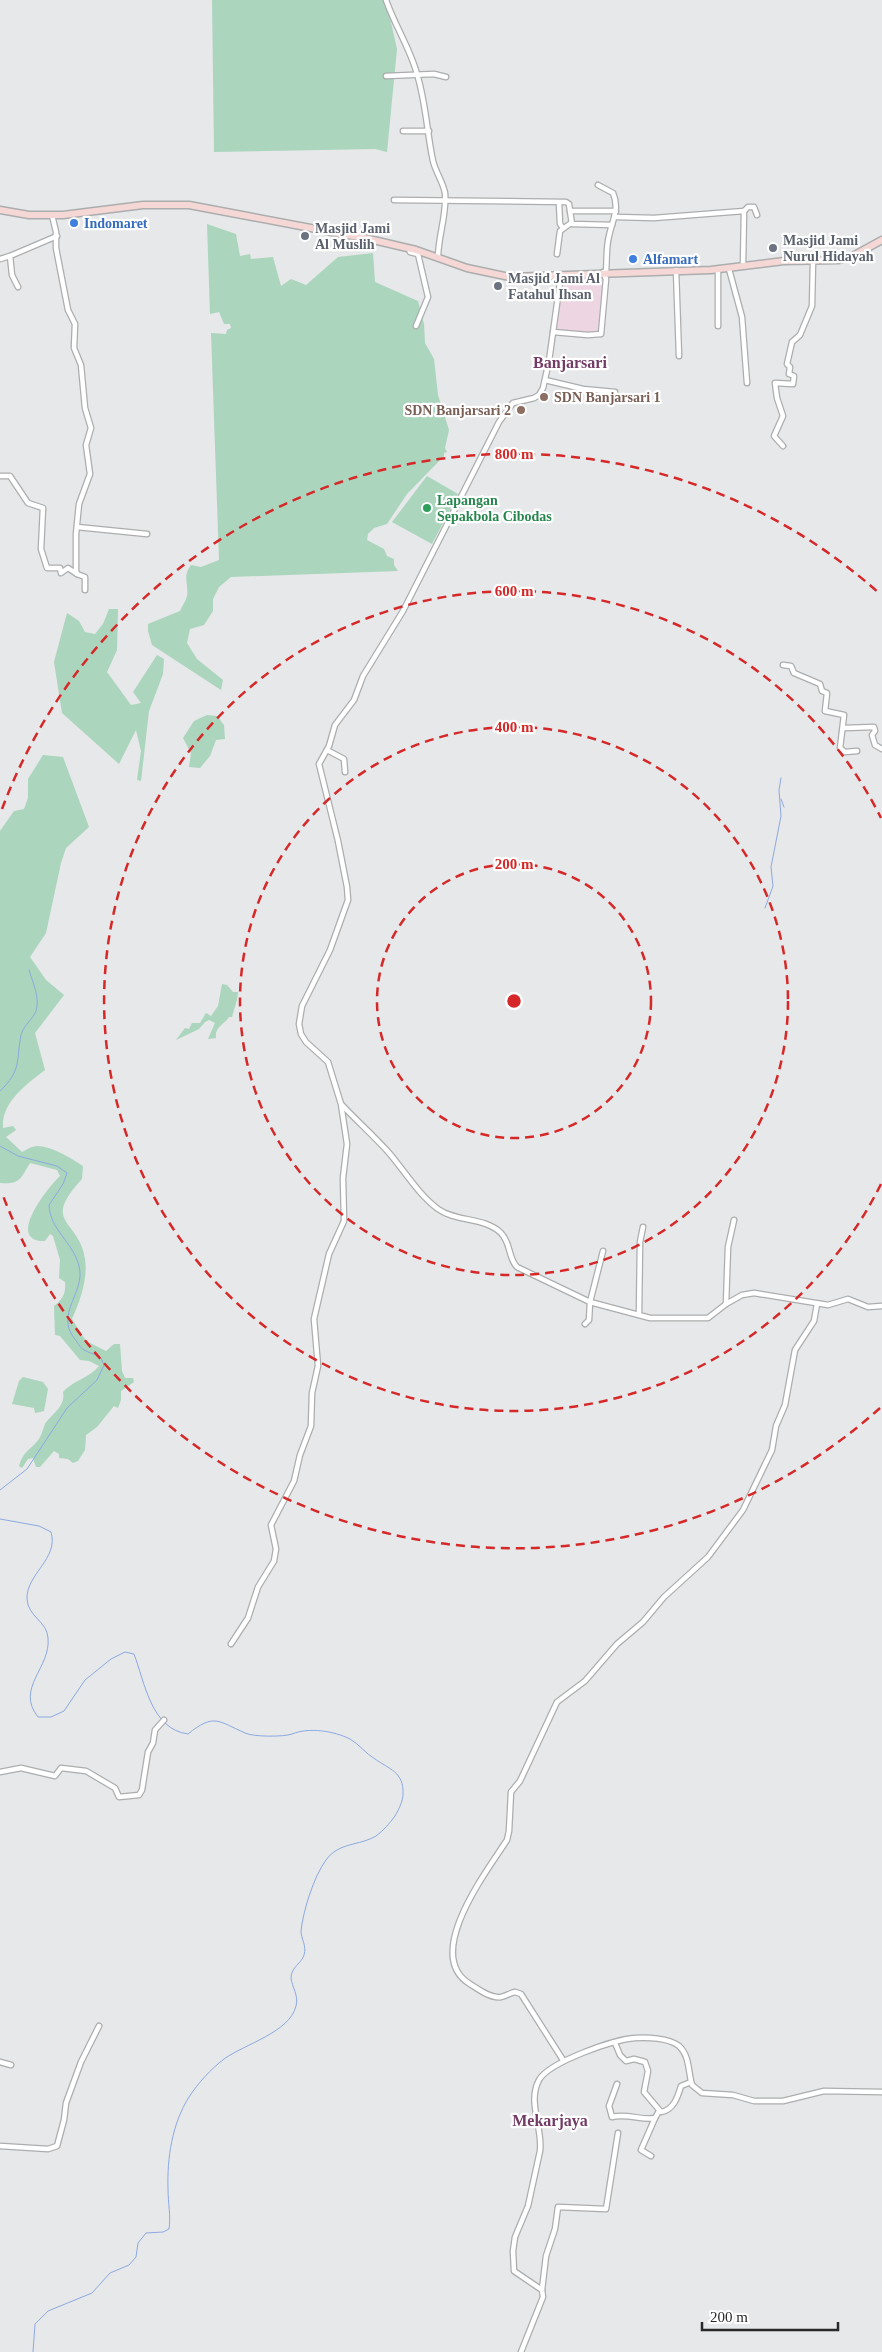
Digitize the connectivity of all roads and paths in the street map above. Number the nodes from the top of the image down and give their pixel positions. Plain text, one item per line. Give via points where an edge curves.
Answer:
1 (386, 0) edge
2 (386, 76) dead end
3 (418, 76) junction
4 (446, 77) dead end
5 (405, 131) dead end
6 (430, 131) junction
7 (598, 185) dead end
8 (394, 200) dead end
9 (445, 201) junction
10 (559, 203) junction
11 (0, 210) edge
12 (570, 211) junction
13 (744, 211) junction
14 (616, 214) junction
15 (52, 215) junction
16 (757, 215) dead end
17 (571, 223) junction
18 (612, 225) junction
19 (563, 228) junction
20 (56, 236) junction
21 (882, 240) edge
22 (409, 249) junction
23 (557, 254) dead end
24 (10, 256) junction
25 (438, 258) junction
26 (0, 259) edge
27 (813, 261) junction
28 (743, 266) junction
29 (730, 268) junction
30 (718, 269) junction
31 (676, 270) junction
32 (604, 272) junction
33 (561, 275) junction
34 (18, 287) dead end
35 (416, 326) dead end
36 (718, 326) dead end
37 (552, 332) junction
38 (678, 356) dead end
39 (546, 380) junction
40 (747, 383) dead end
41 (615, 392) dead end
42 (783, 446) dead end
43 (0, 476) edge
44 (77, 527) junction
45 (147, 534) dead end
46 (77, 574) junction
47 (85, 590) dead end
48 (783, 665) dead end
49 (844, 728) junction
50 (882, 749) edge
51 (328, 750) junction
52 (857, 751) dead end
53 (345, 772) dead end
54 (341, 1104) junction
55 (734, 1220) dead end
56 (643, 1227) dead end
57 (603, 1251) dead end
58 (590, 1302) junction
59 (726, 1304) junction
60 (817, 1304) junction
61 (882, 1306) edge
62 (639, 1315) junction
63 (585, 1324) dead end
64 (231, 1644) dead end
65 (164, 1720) dead end
66 (0, 1772) edge
67 (99, 2026) dead end
68 (615, 2043) junction
69 (563, 2060) junction
70 (0, 2062) edge
71 (11, 2065) dead end
72 (691, 2082) junction
73 (617, 2084) dead end
74 (882, 2092) edge
75 (660, 2111) junction
76 (655, 2118) junction
77 (618, 2134) dead end
78 (0, 2146) edge
79 (650, 2156) dead end
80 (542, 2290) junction
81 (521, 2352) edge

1 - 3 street
2 - 3 street
3 - 4 street via 438,74
3 - 6 street
5 - 6 street
6 - 9 street via 433,159 443,183
7 - 14 street via 614,194
8 - 9 street
9 - 10 street
9 - 25 street
10 - 12 street via 568,203
10 - 19 street
11 - 15 main road
12 - 14 street
12 - 17 street
13 - 14 street via 654,218
13 - 16 street via 754,207
13 - 28 street
14 - 18 street
15 - 20 street
15 - 22 main road via 144,205 189,205 369,238
17 - 18 street
17 - 19 street
18 - 32 street
19 - 23 street
20 - 24 street
20 - 44 street via 68,310 75,324 74,348 81,364 84,404 91,428 86,445 90,474 80,499
21 - 27 main road via 846,259
22 - 25 main road
22 - 35 street via 418,254 428,294
24 - 26 street
24 - 34 street via 12,275
25 - 33 main road via 504,276
27 - 28 main road
27 - 42 street via 812,306 800,335 792,342 787,365 789,374 794,376 793,384 775,383 783,416 774,436
28 - 29 main road
29 - 30 main road
29 - 40 street via 742,317
30 - 31 main road
30 - 36 street
31 - 32 main road
31 - 38 street
32 - 33 main road
32 - 37 street via 601,334
33 - 37 street
37 - 39 street
39 - 41 street
39 - 51 street via 539,395 513,403 499,422 403,611 360,682 357,694 335,725
43 - 46 street via 10,476 28,503 43,508 41,550 47,568 59,568 62,573 69,569
44 - 45 street
44 - 46 street
46 - 47 street via 85,576
48 - 49 street via 791,666 794,673 820,684 826,693 825,711 844,714
49 - 50 street via 874,727 875,745
49 - 52 street via 840,748 845,752
51 - 53 street via 344,759
51 - 54 street via 320,759 319,768 338,841 348,900 330,950 302,1006 299,1024 306,1042 328,1062
54 - 58 street via 433,1205 448,1214 474,1220 499,1231 517,1267
54 - 64 street via 347,1144 344,1221 329,1254 314,1319 318,1366 312,1393 311,1426 294,1481 271,1525 276,1548 274,1560 258,1587 248,1618
55 - 59 street via 728,1246
56 - 62 street
57 - 58 street
58 - 62 street
58 - 63 street via 589,1320
59 - 60 street via 742,1295 754,1293
59 - 62 street via 708,1318
60 - 61 street via 831,1305 848,1299 868,1307
60 - 69 street via 814,1321 795,1350 785,1405 776,1426 772,1450 743,1510 708,1557 617,1644 585,1681 557,1702 520,1780 510,1794 509,1834 456,1929 456,1972 493,1997 500,1998 515,1992 521,1994
65 - 66 street via 158,1725 148,1752 142,1790 138,1795 119,1797 112,1786 83,1770 60,1768 55,1776 21,1768
67 - 78 street via 66,2103 57,2146 48,2149
68 - 69 street
68 - 72 street via 637,2037 677,2044 686,2056
68 - 75 street via 626,2061 646,2062 648,2071 644,2092
69 - 80 street via 544,2074 538,2083 535,2112 540,2151 528,2206 518,2228 513,2251 514,2271
70 - 71 street
72 - 74 street via 693,2088 702,2093 733,2095 754,2101 783,2101 824,2091
72 - 75 street via 681,2086 674,2104
73 - 76 street via 609,2106 611,2116
75 - 76 street
76 - 79 street via 641,2150
77 - 80 street via 606,2209 558,2207 546,2256
80 - 81 street via 543,2301

